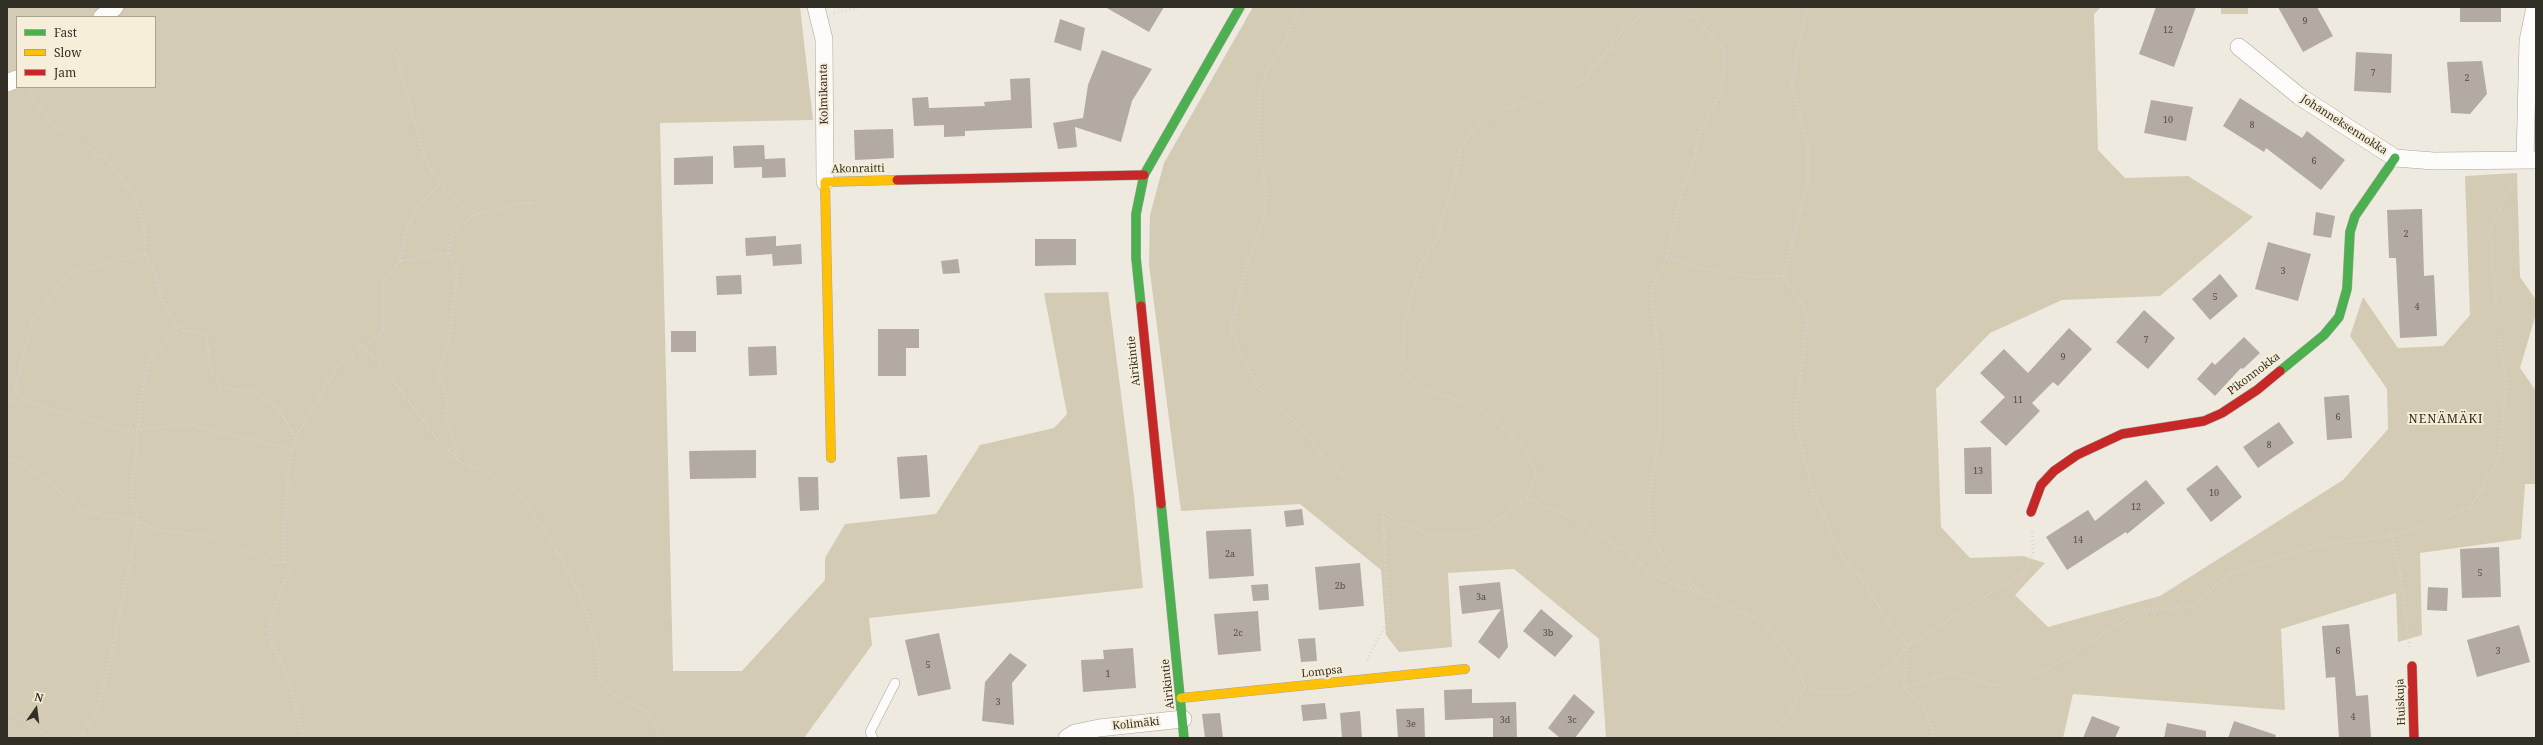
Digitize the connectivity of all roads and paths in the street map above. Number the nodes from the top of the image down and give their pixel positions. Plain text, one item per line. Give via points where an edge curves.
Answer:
1 (115, 7) edge
2 (861, 7) edge
3 (1240, 7) edge
4 (1299, 7) edge
5 (1808, 7) edge
6 (2535, 7) edge
7 (818, 11) edge
8 (103, 16) edge
9 (2240, 47) dead end
10 (396, 55) dead end
11 (26, 88) edge
12 (2395, 158) junction
13 (2530, 159) edge
14 (1144, 175) junction
15 (825, 182) junction
16 (441, 183) junction
17 (535, 203) dead end
18 (479, 214) junction
19 (145, 253) junction
20 (448, 253) junction
21 (1667, 256) junction
22 (400, 261) junction
23 (1783, 276) junction
24 (2496, 303) dead end
25 (179, 331) junction
26 (2498, 333) dead end
27 (362, 345) junction
28 (23, 400) junction
29 (7, 402) edge
30 (138, 430) junction
31 (295, 438) junction
32 (291, 449) junction
33 (7, 458) edge
34 (831, 458) dead end
35 (458, 460) junction
36 (1527, 498) junction
37 (1383, 511) junction
38 (2031, 512) joint
39 (138, 520) junction
40 (2392, 536) junction
41 (285, 562) junction
42 (1706, 596) junction
43 (1907, 646) junction
44 (2412, 666) joint
45 (1465, 669) dead end
46 (1357, 680) junction
47 (894, 683) dead end
48 (1806, 687) junction
49 (1904, 688) junction
50 (1182, 698) junction
51 (7, 710) edge
52 (1183, 719) junction
53 (51, 738) edge
54 (70, 738) edge
55 (303, 738) edge
56 (660, 738) edge
57 (874, 738) edge
58 (1067, 738) edge
59 (1184, 738) edge
60 (1767, 738) edge
61 (1935, 738) edge
62 (2414, 738) edge

1 - 8 street
2 - 7 path
3 - 14 street, Airikintie
4 - 37 path via 1284,44 1268,69 1259,98 1258,141 1266,191 1264,218 1247,264 1230,329 1257,386 1300,426 1324,458
5 - 23 path via 1792,84 1808,147 1808,183
6 - 13 street via 2528,41
7 - 15 street, Kolmikanta via 824,39
9 - 12 street, Johanneksennokka via 2300,96
10 - 16 path via 426,163
11 - 19 path via 51,123 109,162 135,197 145,234
12 - 13 street, Johanneksennokka via 2434,161
12 - 38 street, Pikonnokka via 2355,216 2350,232 2344,304 2339,317 2324,335 2257,390 2222,413 2204,421 2122,434 2077,455 2041,485
13 - 24 path via 2490,230
14 - 15 street, Akonraitti
14 - 50 street, Airikintie via 1136,214 1136,258
15 - 34 street, Akonraitti
16 - 18 path via 462,205
16 - 22 path via 416,208 406,231
17 - 18 path via 520,203
18 - 20 path via 458,227 450,239
19 - 25 path via 156,275 162,301
19 - 28 path via 68,274 31,324 15,388
20 - 22 path
20 - 35 path via 458,272 450,340 438,374 448,400 446,415
21 - 23 path via 1705,269 1754,277
21 - 36 path via 1683,186 1695,158 1697,139 1722,90 1724,50 1694,16 1641,16 1624,29 1583,81 1500,111 1473,132 1460,147 1458,166 1436,242 1420,265 1404,325 1402,372 1420,388 1450,397 1484,412 1522,444 1537,473
21 - 42 path via 1651,291 1661,407 1659,438 1649,496 1650,532 1668,566
22 - 27 path via 383,282 383,332
23 - 43 path via 1808,314 1795,418 1811,487 1842,557 1863,581
25 - 30 path via 148,360
25 - 31 path via 191,331 207,336 209,365 221,388 254,392 279,409
26 - 40 path via 2506,383 2500,457 2471,507
27 - 31 path via 341,361
27 - 35 path via 389,375 439,442
28 - 29 path
28 - 30 path via 127,431
30 - 32 path via 187,424
30 - 39 path via 132,498
31 - 32 path
32 - 41 path via 284,536
33 - 39 path via 21,460 85,511
35 - 56 path via 493,476 525,500 562,558 585,608 598,652 599,680 611,693 648,712
36 - 37 path via 1470,536 1432,535 1402,524
36 - 42 path via 1568,516 1627,552 1657,577
37 - 46 path via 1388,620
38 - 43 path via 2033,552 2022,574
39 - 41 path via 154,529 207,536 276,563
39 - 54 path via 100,705 82,734
40 - 44 path via 2400,574
40 - 49 path via 2320,545 2229,574 2193,607 2141,610 2050,668 2002,684 1995,686 1952,673
41 - 55 path via 290,568 270,621 270,638 291,686
42 - 48 path via 1766,624 1801,672
43 - 48 path via 1888,670 1848,692 1820,693
43 - 49 path
44 - 62 street, Huiskuja
45 - 46 street, Lompsa
46 - 50 street, Lompsa
47 - 57 lane via 870,732
48 - 60 path via 1786,718
49 - 61 path via 1926,710
50 - 52 street, Airikintie
51 - 53 path
52 - 58 street, Kolimäki via 1099,728 1075,733
52 - 59 street, Airikintie

